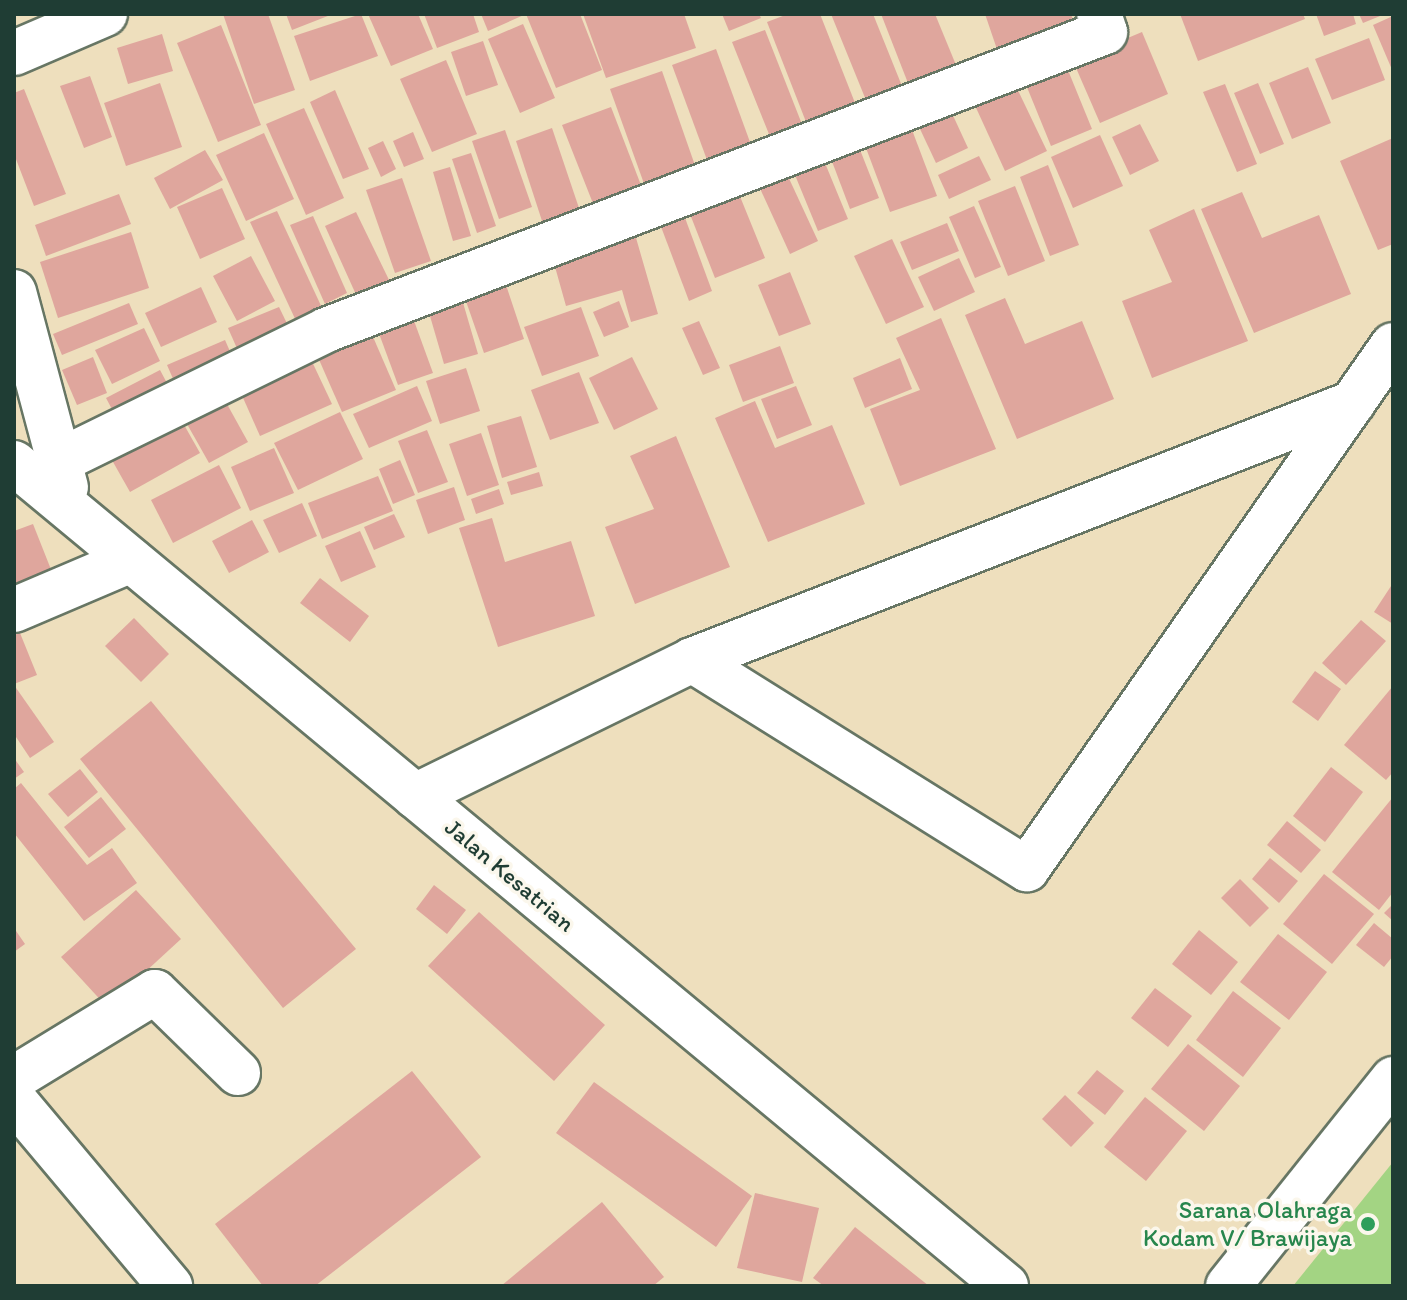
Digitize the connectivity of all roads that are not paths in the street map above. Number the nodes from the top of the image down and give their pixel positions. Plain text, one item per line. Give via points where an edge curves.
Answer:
1 (105, 14) edge
2 (1102, 23) edge
3 (14, 53) edge
4 (14, 292) edge
5 (1393, 345) edge
6 (1353, 403) junction
7 (61, 460) junction
8 (14, 463) edge
9 (71, 510) junction
10 (131, 560) junction
11 (14, 610) edge
12 (692, 660) junction
13 (415, 796) junction
14 (238, 1073) dead end
15 (14, 1078) edge
16 (1393, 1079) edge
17 (14, 1100) edge
18 (170, 1286) edge
19 (1006, 1286) edge
20 (1228, 1286) edge

1 - 3 street
2 - 7 street via 326,330
4 - 7 street
5 - 6 street
6 - 12 street
6 - 12 street via 1027,869
7 - 9 street
8 - 9 street, Jalan Kesatrian
9 - 10 street, Jalan Kesatrian
10 - 11 street
10 - 13 street, Jalan Kesatrian
12 - 13 street
13 - 19 street, Jalan Kesatrian
14 - 15 street via 155,992
16 - 20 street
17 - 18 street

